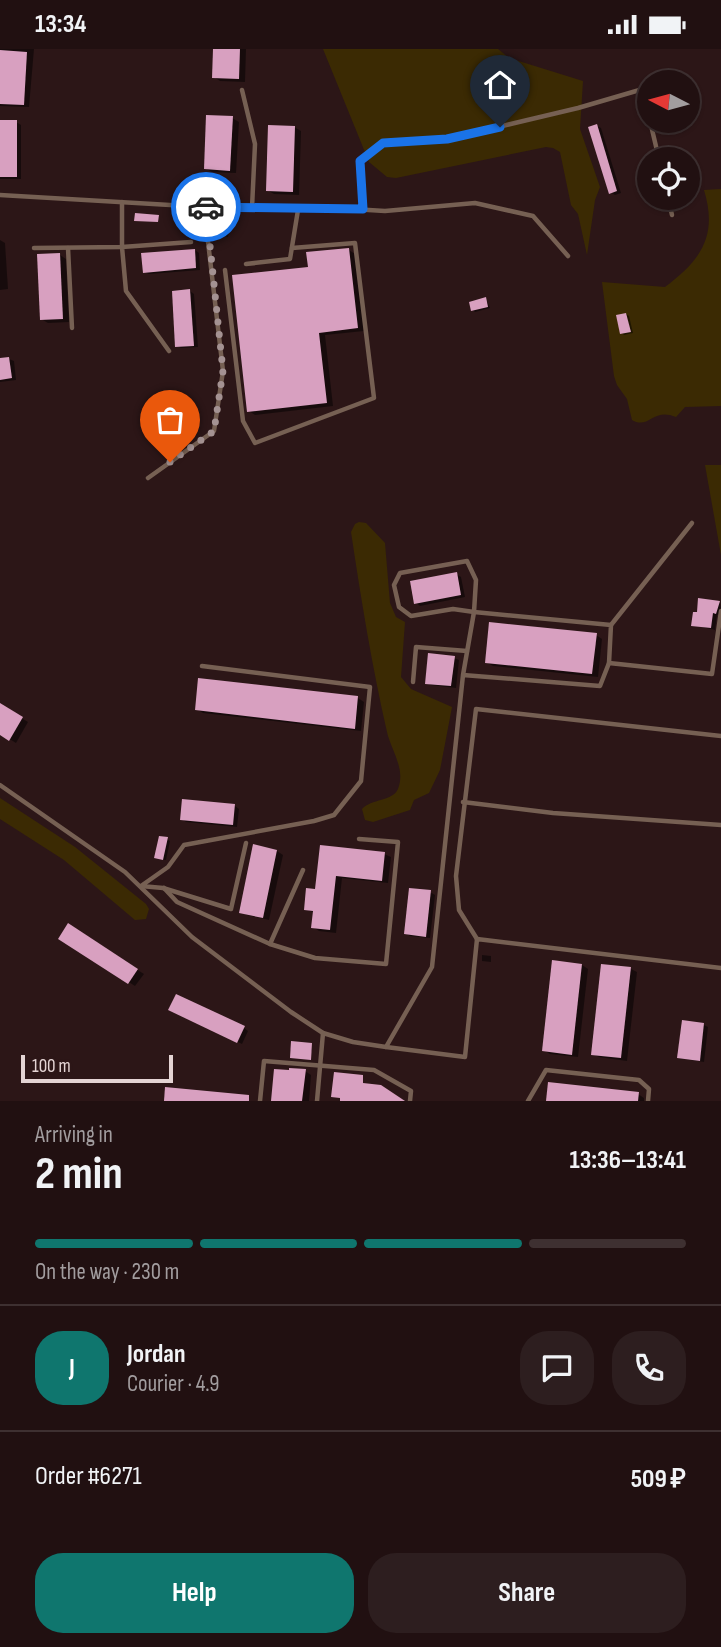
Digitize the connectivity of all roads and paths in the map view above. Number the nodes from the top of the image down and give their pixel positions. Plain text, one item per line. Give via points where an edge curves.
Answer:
1 (242, 90) dead end
2 (637, 91) edge
3 (0, 195) edge
4 (122, 202) junction
5 (204, 207) junction
6 (252, 208) junction
7 (363, 209) junction
8 (298, 210) junction
9 (671, 210) edge
10 (672, 215) dead end
11 (191, 241) dead end
12 (122, 247) junction
13 (34, 248) dead end
14 (68, 248) junction
15 (292, 249) junction
16 (568, 256) dead end
17 (246, 264) dead end
18 (225, 269) dead end
19 (72, 328) dead end
20 (169, 351) dead end
21 (148, 478) dead end
22 (692, 523) dead end
23 (721, 611) edge
24 (474, 612) junction
25 (611, 625) junction
26 (467, 651) junction
27 (609, 663) junction
28 (202, 666) dead end
29 (463, 675) junction
30 (413, 683) dead end
31 (721, 736) edge
32 (0, 785) edge
33 (464, 802) junction
34 (721, 825) edge
35 (359, 839) dead end
36 (246, 843) dead end
37 (303, 870) dead end
38 (141, 886) junction
39 (163, 888) junction
40 (477, 939) junction
41 (270, 944) junction
42 (721, 968) edge
43 (323, 1033) junction
44 (386, 1047) junction
45 (321, 1066) junction
46 (260, 1101) edge
47 (317, 1101) edge
48 (410, 1101) edge
49 (528, 1101) edge
50 (648, 1101) edge

1 - 6 lane via 255,144
2 - 7 lane via 447,139 383,143 360,161
3 - 4 lane
4 - 5 lane
4 - 12 lane
5 - 6 lane
5 - 21 lane via 223,371 214,431
6 - 8 lane
7 - 8 lane
7 - 16 lane via 475,203 533,216
8 - 15 lane
9 - 10 lane
11 - 12 lane
12 - 14 lane
12 - 20 lane via 126,291
13 - 14 lane
14 - 19 lane
15 - 17 lane via 290,259
15 - 18 lane via 355,243 374,398 255,443 243,421
22 - 25 lane
23 - 27 lane via 712,674
24 - 24 lane via 453,609 411,616 399,607 394,586 400,573 467,561 476,580
24 - 25 lane
24 - 26 lane
25 - 27 lane
26 - 29 lane
26 - 30 lane via 416,647
27 - 29 lane via 600,686
28 - 38 lane via 370,687 361,781 334,815 184,845 169,867
29 - 44 lane via 432,967
31 - 33 lane via 476,709
32 - 38 lane
33 - 34 lane
33 - 40 lane via 456,876 459,909
35 - 41 lane via 398,842 386,964 315,958
36 - 39 lane via 231,909
37 - 41 lane
38 - 39 lane
38 - 43 lane via 192,937
39 - 41 lane via 177,902
40 - 42 lane
40 - 44 lane via 465,1057
43 - 44 lane
43 - 45 lane
45 - 46 lane via 264,1061
45 - 47 lane
45 - 48 lane via 374,1070 411,1091
49 - 50 lane via 546,1070 639,1080 649,1089

